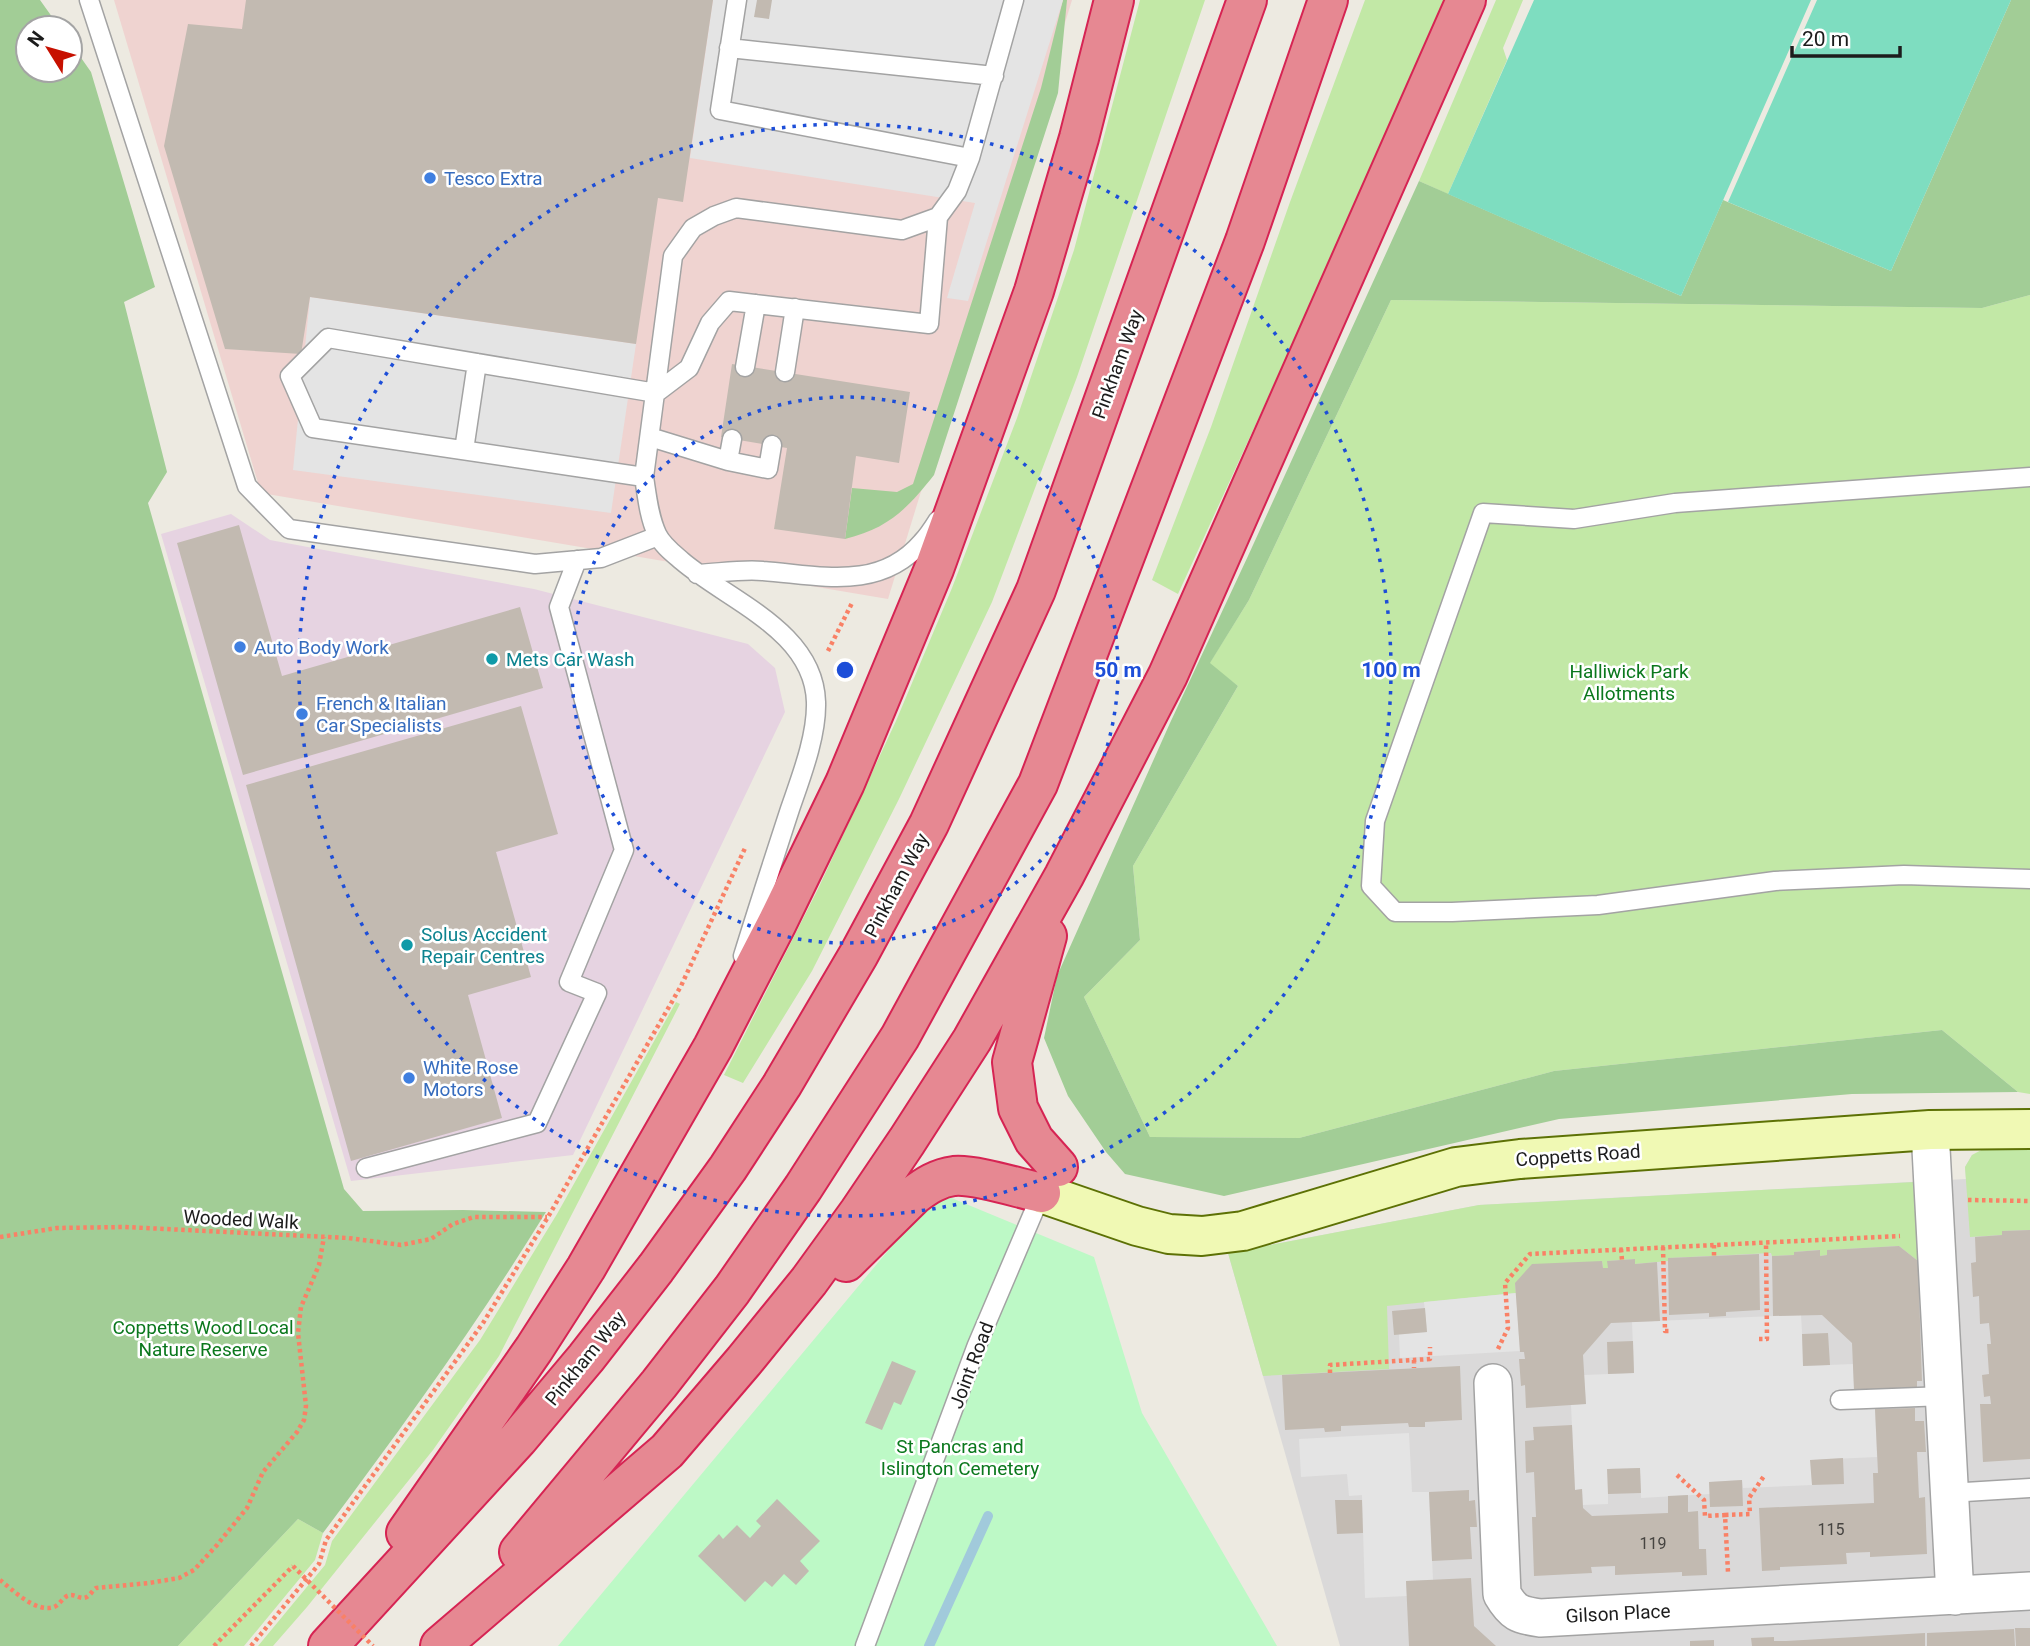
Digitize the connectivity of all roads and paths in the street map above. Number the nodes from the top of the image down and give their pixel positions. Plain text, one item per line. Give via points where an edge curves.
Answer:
1 (89, 0) edge
2 (737, 0) edge
3 (1014, 0) edge
4 (1114, 0) edge
5 (1247, 0) edge
6 (1328, 0) edge
7 (1466, 0) edge
8 (729, 48) junction
9 (994, 76) junction
10 (970, 158) junction
11 (938, 216) junction
12 (756, 304) junction
13 (795, 308) junction
14 (477, 363) junction
15 (745, 367) dead end
16 (785, 372) dead end
17 (656, 393) junction
18 (650, 437) junction
19 (732, 439) dead end
20 (772, 445) dead end
21 (464, 450) junction
22 (728, 461) junction
23 (2030, 477) edge
24 (644, 478) junction
25 (966, 483) junction
26 (658, 536) junction
27 (577, 561) junction
28 (697, 574) junction
29 (865, 576) junction
30 (813, 682) junction
31 (751, 834) dead end
32 (1063, 876) junction
33 (2030, 880) edge
34 (713, 1047) junction
35 (2030, 1129) edge
36 (1930, 1130) junction
37 (366, 1168) dead end
38 (1049, 1180) junction
39 (2030, 1201) edge
40 (548, 1217) junction
41 (1935, 1218) junction
42 (0, 1237) edge
43 (324, 1237) junction
44 (1766, 1242) junction
45 (1714, 1245) junction
46 (1663, 1247) junction
47 (1620, 1249) junction
48 (1714, 1256) dead end
49 (1622, 1260) dead end
50 (1671, 1331) dead end
51 (1759, 1339) dead end
52 (1430, 1347) dead end
53 (1414, 1360) junction
54 (744, 1361) junction
55 (1414, 1368) dead end
56 (1493, 1371) joint
57 (1330, 1373) dead end
58 (1945, 1396) junction
59 (1840, 1400) dead end
60 (1677, 1475) dead end
61 (1764, 1476) dead end
62 (2030, 1488) edge
63 (1950, 1493) junction
64 (1725, 1515) junction
65 (0, 1580) edge
66 (2030, 1591) edge
67 (1955, 1596) junction
68 (1729, 1608) junction
69 (214, 1646) edge
70 (251, 1646) edge
71 (327, 1646) edge
72 (373, 1646) edge
73 (439, 1646) edge
74 (865, 1646) edge

1 - 27 lane via 247,486 289,529 535,564
2 - 8 lane
3 - 9 lane
4 - 25 highway via 1034,291
5 - 71 highway, Pinkham Way via 1036,590 929,824 859,954 782,1085 656,1268 518,1439
6 - 73 highway via 1245,241 1038,784 900,1038 764,1245 659,1384
7 - 32 highway via 1168,675
8 - 9 lane
8 - 10 lane via 720,110
9 - 10 lane
10 - 11 lane via 957,191
11 - 13 lane via 929,324
11 - 17 lane via 902,230 736,208 693,228 673,256
12 - 13 lane
12 - 15 lane
12 - 17 lane via 729,301 710,323 689,368
13 - 16 lane
14 - 17 lane
14 - 21 lane
14 - 21 lane via 328,338 290,376 313,428
17 - 18 lane
18 - 22 lane
18 - 24 lane
19 - 22 lane
20 - 22 lane via 768,469
21 - 24 lane
23 - 33 lane via 1675,503 1574,519 1483,513 1375,821 1371,886 1395,912 1452,912 1598,905 1775,881 1904,875
24 - 26 lane
25 - 29 lane via 921,544 888,568
25 - 34 highway via 845,783
26 - 27 lane via 601,558
26 - 28 lane
27 - 37 lane via 559,607 624,850 569,982 597,993 537,1123
28 - 29 lane via 759,570
28 - 30 lane via 773,624 790,640
29 - 30 path
30 - 34 lane via 815,724
31 - 40 path via 681,986
32 - 38 highway via 1012,1062 1018,1108
32 - 54 highway via 972,1040 907,1141 809,1281
34 - 71 highway via 534,1349
35 - 36 street, Coppetts Road
36 - 38 street, Coppetts Road via 1456,1167 1243,1231 1202,1236 1137,1226
36 - 41 street
38 - 54 highway via 955,1176 926,1186
38 - 74 lane, Joint Road via 977,1345
39 - 41 path via 1968,1200
40 - 43 path, Wooded Walk via 474,1217 412,1244
40 - 70 path via 483,1323 326,1540 319,1564
41 - 44 path
41 - 58 street
42 - 43 path, Wooded Walk via 57,1228 125,1227
43 - 65 path via 299,1320 304,1420 263,1472 247,1507 194,1570 179,1578 96,1588 86,1598 69,1595 58,1605 47,1607 36,1605
44 - 45 path
44 - 51 path via 1767,1339
45 - 46 path
45 - 48 path
46 - 47 path
46 - 50 path via 1665,1331
47 - 49 path
47 - 56 path via 1530,1254 1504,1283 1508,1328
52 - 53 path via 1430,1359
53 - 55 path
53 - 57 path via 1330,1365
54 - 73 highway via 667,1451
56 - 68 street, Gilson Place via 1502,1594 1510,1608 1522,1616 1540,1618
58 - 59 lane
58 - 63 street
60 - 64 path via 1704,1500 1705,1516
61 - 64 path via 1749,1498 1750,1514
62 - 63 lane
63 - 67 street
64 - 68 path
66 - 67 street, Gilson Place
67 - 68 street, Gilson Place
69 - 72 path, bridge via 293,1566

